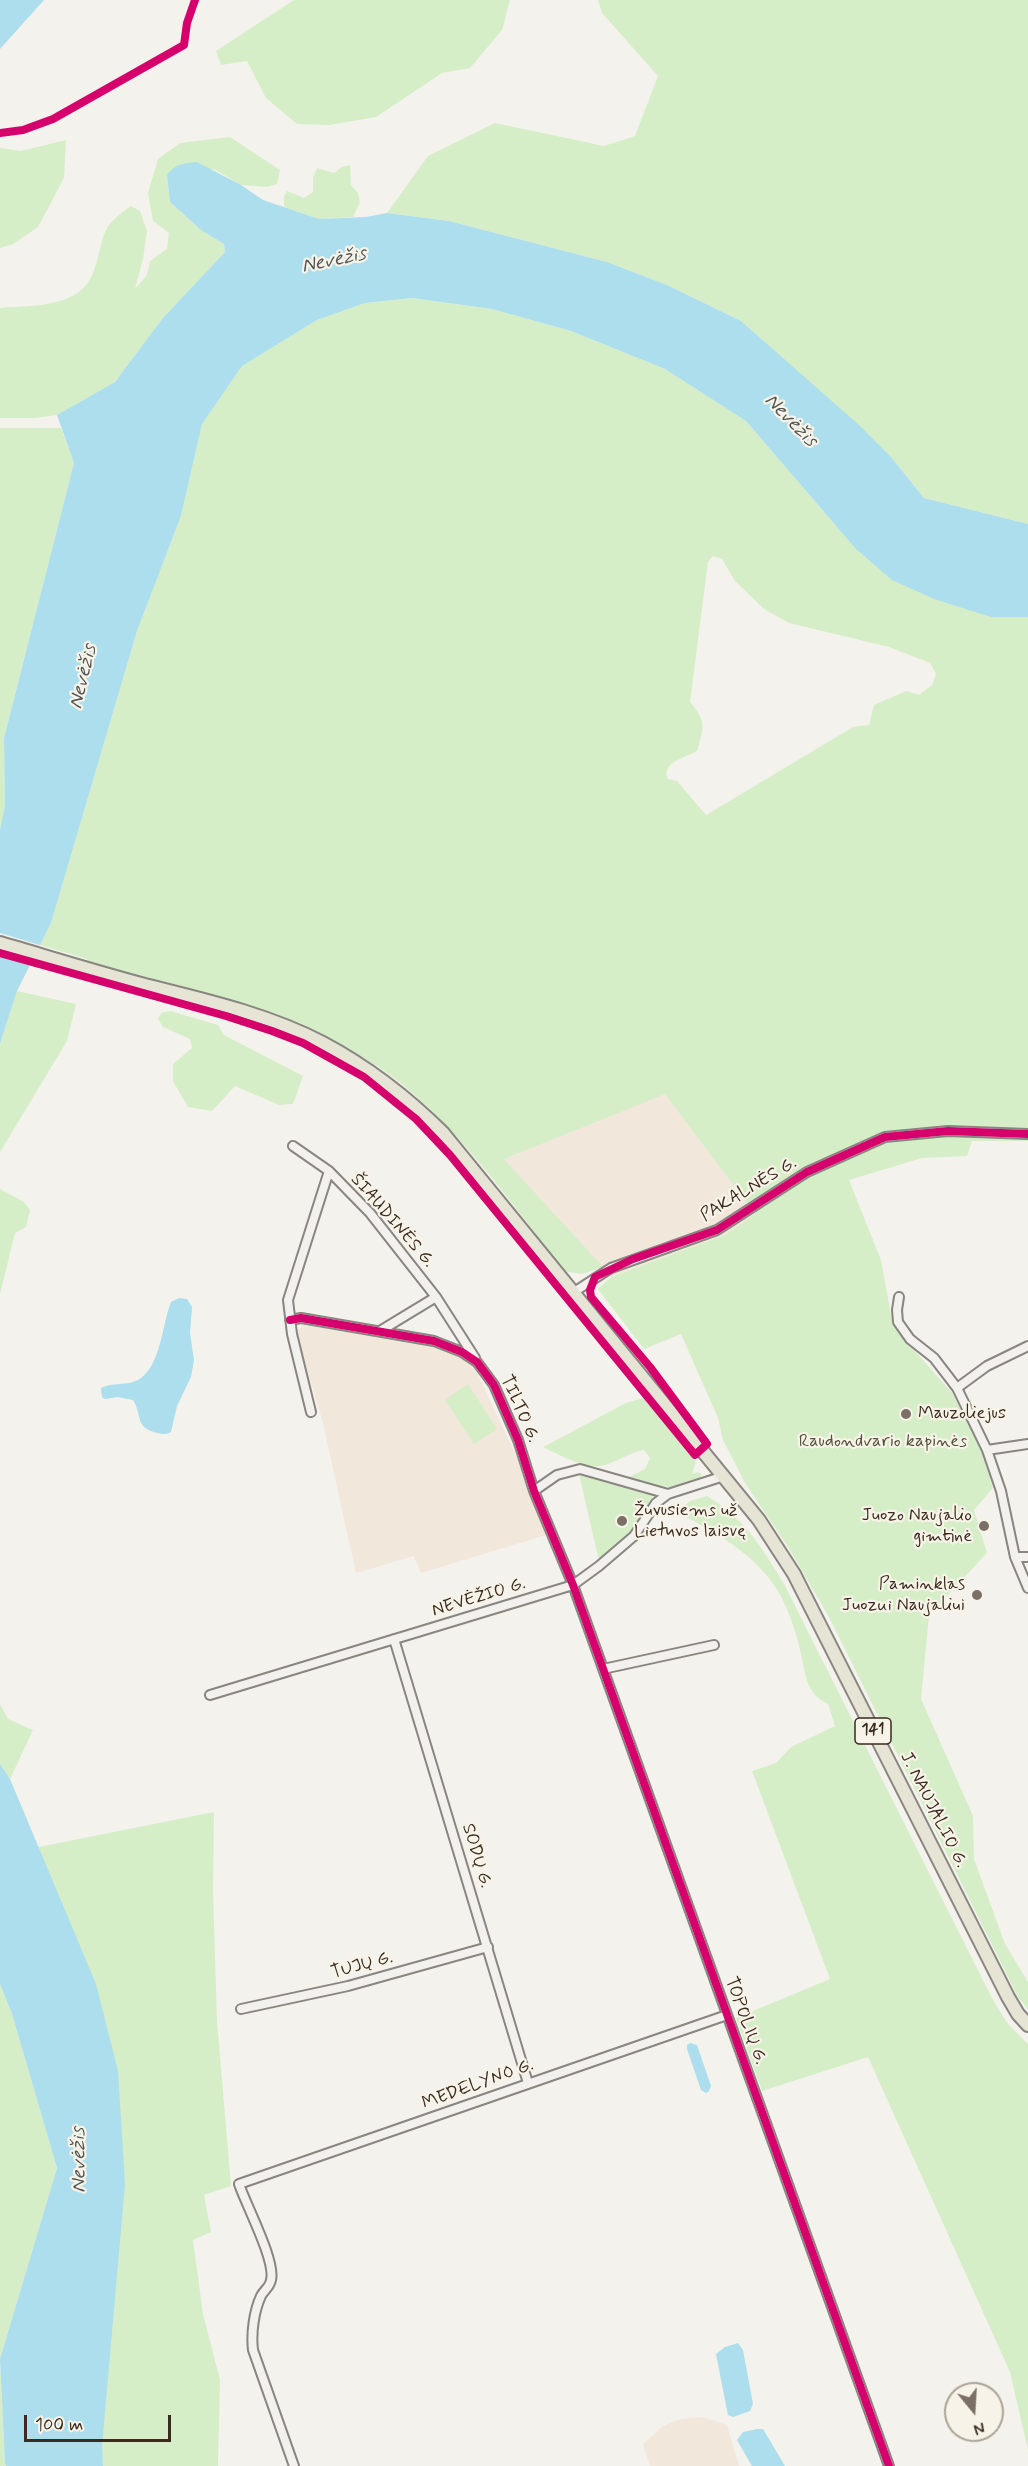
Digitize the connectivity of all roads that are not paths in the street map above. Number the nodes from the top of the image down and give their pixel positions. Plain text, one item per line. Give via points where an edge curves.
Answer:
1 (0, 943) edge
2 (1028, 1134) edge
3 (293, 1146) dead end
4 (328, 1171) junction
5 (574, 1292) junction
6 (436, 1297) junction
7 (899, 1297) dead end
8 (290, 1320) junction
9 (380, 1331) junction
10 (1028, 1346) edge
11 (477, 1362) junction
12 (957, 1388) junction
13 (311, 1412) dead end
14 (1028, 1444) edge
15 (987, 1450) junction
16 (724, 1476) junction
17 (534, 1491) junction
18 (668, 1494) junction
19 (1015, 1557) junction
20 (1028, 1557) edge
21 (573, 1585) junction
22 (1028, 1588) edge
23 (394, 1639) junction
24 (714, 1645) dead end
25 (603, 1669) junction
26 (210, 1695) dead end
27 (488, 1947) junction
28 (241, 2009) dead end
29 (727, 2015) junction
30 (1028, 2025) edge
31 (528, 2083) junction
32 (294, 2466) edge
33 (889, 2466) edge

1 - 5 main road, 141 via 274,1022 322,1042 373,1073 443,1133
2 - 5 street, PAKALNĖS G. via 948,1131 885,1137 807,1172 717,1230 611,1268
3 - 4 street, ŠIAUDINĖS G.
4 - 6 street, ŠIAUDINĖS G. via 370,1213
4 - 8 street via 288,1300
5 - 16 main road, J. NAUJALIO G. / 141
6 - 9 street
6 - 11 street, ŠIAUDINĖS G.
7 - 12 street via 898,1322
8 - 9 street, TILTO G. via 302,1318
8 - 13 street
9 - 11 street, TILTO G. via 435,1341
10 - 12 street via 987,1366
11 - 17 street, TILTO G. via 494,1385 518,1440
12 - 15 street
14 - 15 street
15 - 19 street
16 - 18 street, NEVĖŽIO G.
16 - 30 main road, J. NAUJALIO G. / 141 via 772,1538 794,1574 1008,1997
17 - 18 street via 557,1475 580,1469
17 - 21 street, TILTO G.
18 - 21 street, NEVĖŽIO G. via 656,1503 634,1536
19 - 20 street
19 - 22 street
21 - 23 street, NEVĖŽIO G.
21 - 25 street, TOPOLIŲ G.
23 - 26 street, NEVĖŽIO G.
23 - 27 street, SODŲ G.
24 - 25 street
25 - 29 street, TOPOLIŲ G.
27 - 28 street, TUJŲ G. via 348,1986
27 - 31 street, SODŲ G.
29 - 31 street, MEDELYNO G.
29 - 33 street, TOPOLIŲ G.
31 - 32 street, MEDELYNO G. via 239,2184 263,2242 272,2279 258,2305 252,2331 253,2350

